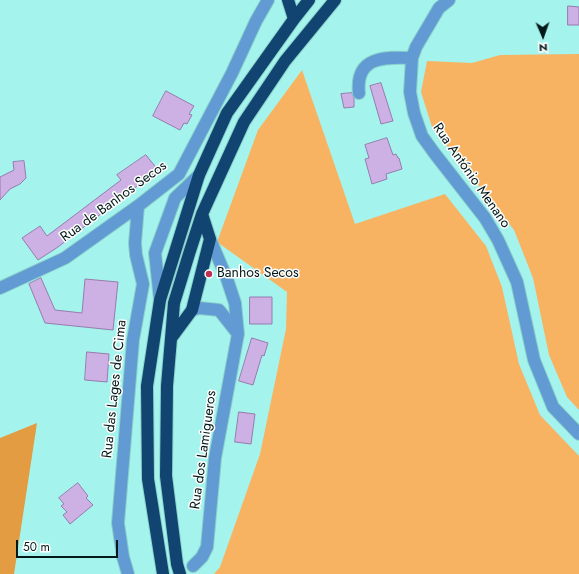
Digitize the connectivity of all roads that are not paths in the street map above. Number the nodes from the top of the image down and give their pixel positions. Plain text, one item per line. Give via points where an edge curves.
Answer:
1 (268, 0) edge
2 (288, 0) edge
3 (310, 0) edge
4 (335, 0) edge
5 (449, 0) edge
6 (294, 19) junction
7 (412, 58) junction
8 (359, 93) dead end
9 (199, 175) junction
10 (138, 206) junction
11 (202, 214) junction
12 (210, 238) junction
13 (1, 286) edge
14 (160, 300) junction
15 (192, 310) junction
16 (238, 334) junction
17 (172, 338) junction
18 (579, 434) edge
19 (193, 566) dead end
20 (128, 574) edge
21 (163, 574) edge
22 (180, 574) edge

1 - 10 street, Rua de Banhos Secos via 179,174
2 - 6 highway
3 - 6 highway
4 - 11 highway via 285,61 244,122
5 - 7 street, Rua António Menano via 439,8
6 - 9 highway via 227,113
7 - 8 street via 387,58 371,63 363,70 358,81
7 - 18 street, Rua António Menano via 410,92 422,136 485,218 498,240 517,282 534,360 550,400
9 - 14 highway
9 - 14 street via 175,198 155,253
10 - 13 street, Rua de Banhos Secos via 65,258
10 - 20 street, Rua das Lages de Cima via 135,243 143,284 134,340 118,523
11 - 12 highway
11 - 17 highway via 174,303
12 - 15 highway
12 - 16 street, Rua dos Lamigueros via 228,279 235,303
14 - 21 highway via 147,386 148,479
15 - 16 street via 219,310
15 - 17 highway
16 - 19 street, Rua dos Lamigueros via 215,458 207,547
17 - 22 highway via 167,386 166,476

